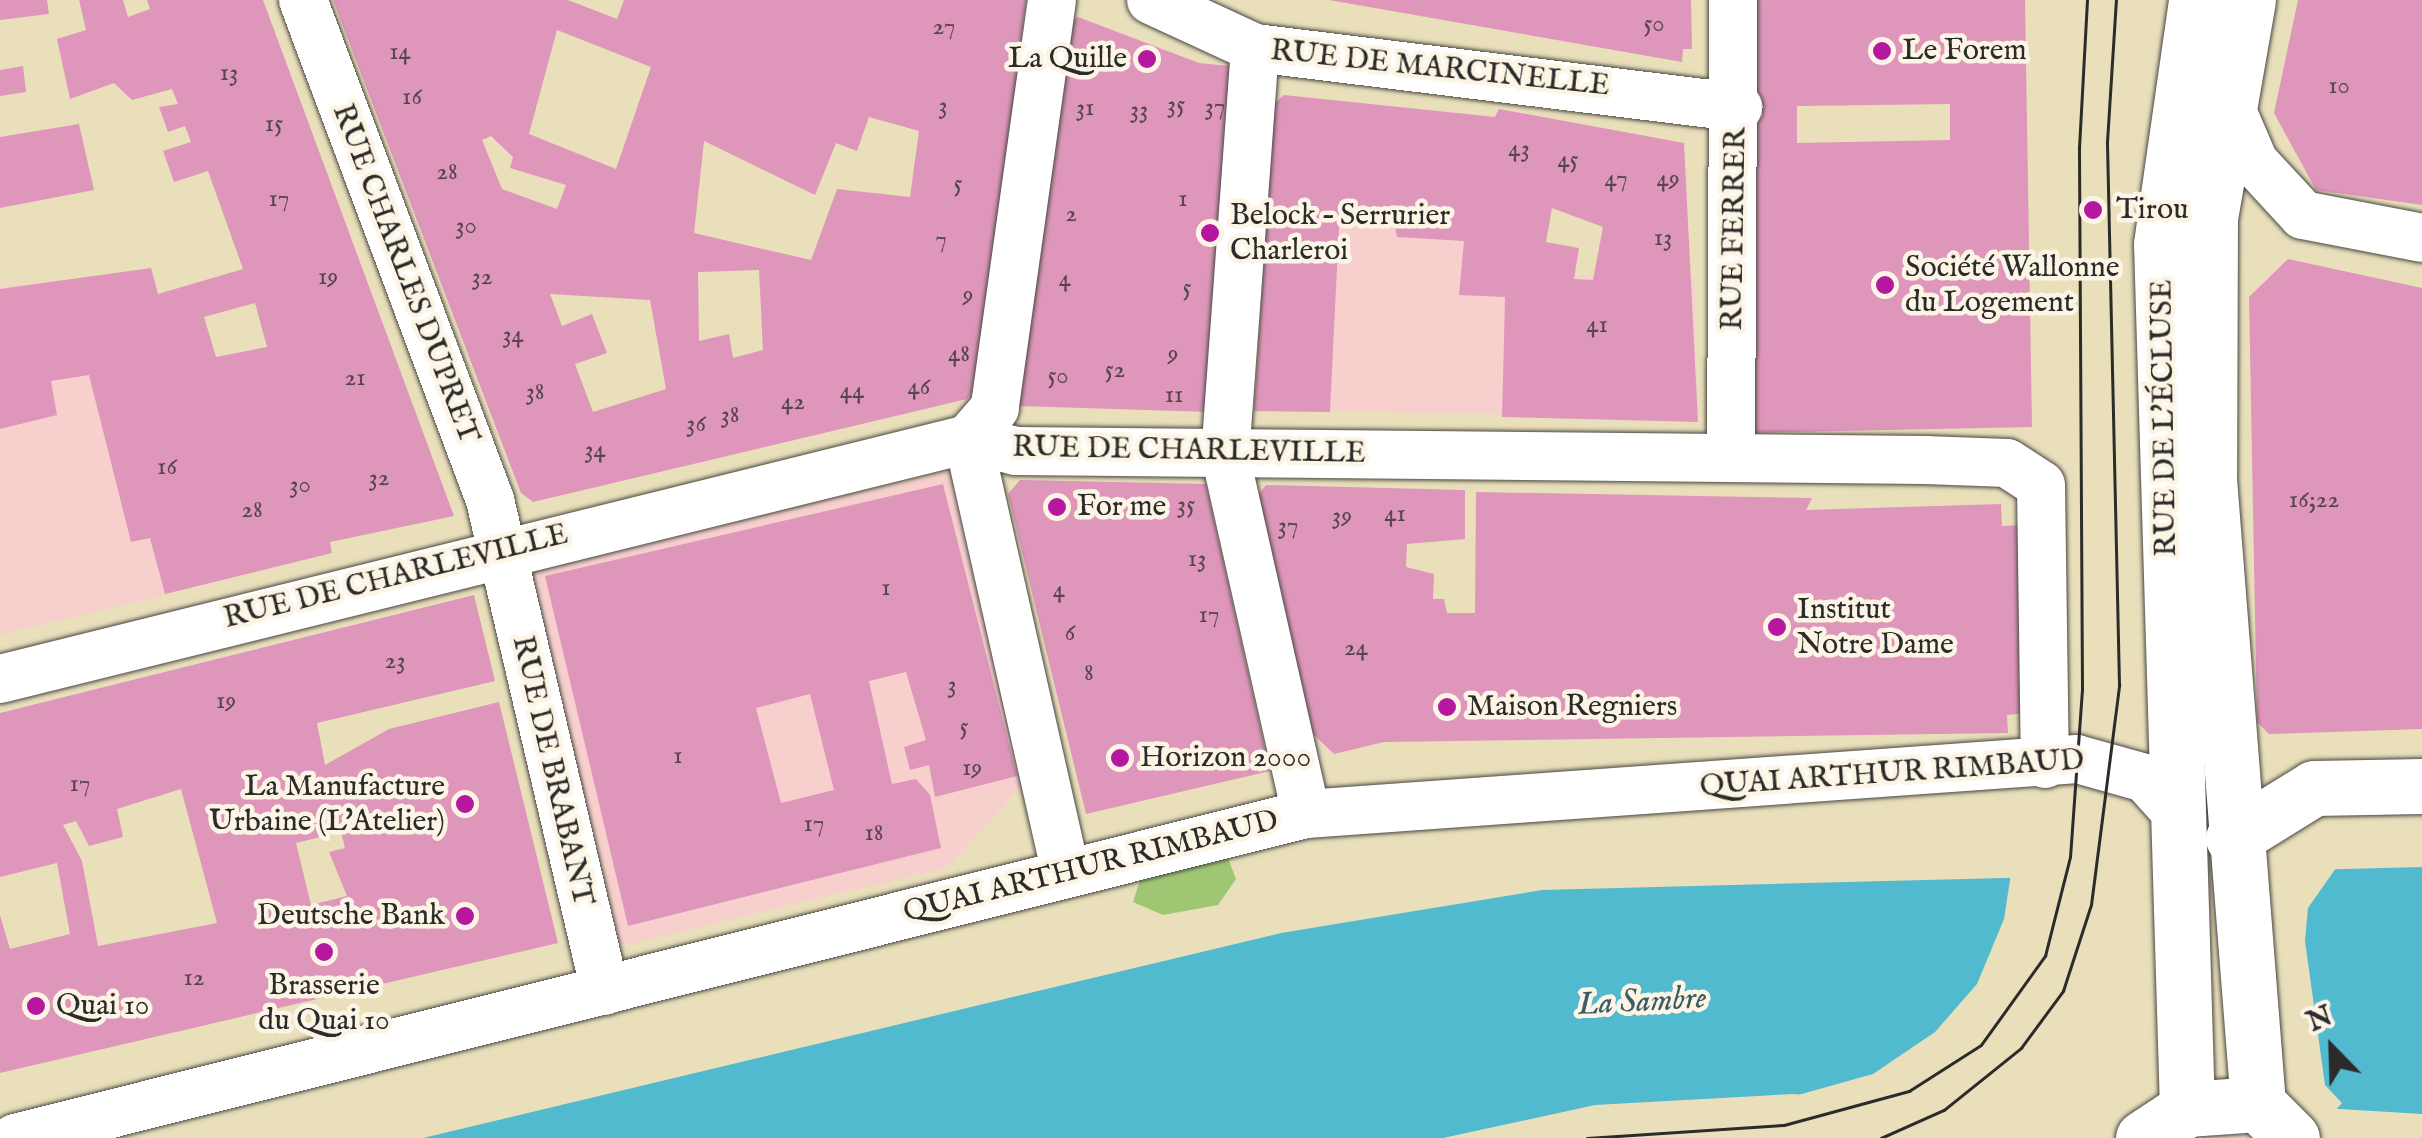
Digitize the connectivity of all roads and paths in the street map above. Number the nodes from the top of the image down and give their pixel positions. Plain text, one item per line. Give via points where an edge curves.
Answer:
1 (302, 0) edge
2 (1052, 0) edge
3 (1733, 0) edge
4 (2196, 0) edge
5 (2248, 0) edge
6 (1176, 4) edge
7 (1255, 48) junction
8 (2230, 106) junction
9 (1738, 107) junction
10 (2422, 238) edge
11 (968, 439) junction
12 (1224, 454) junction
13 (1731, 458) junction
14 (498, 551) junction
15 (0, 678) edge
16 (2045, 764) junction
17 (2422, 786) edge
18 (1306, 814) junction
19 (2174, 834) junction
20 (2233, 843) junction
21 (1065, 870) junction
22 (605, 991) junction
23 (2279, 1125) edge
24 (2160, 1126) edge
25 (15, 1138) edge

1 - 14 street, RUE CHARLES DUPRET via 490,500
2 - 11 street via 996,408
3 - 9 street, RUE FERRER
4 - 19 main road, RUE DE L'ÉCLUSE via 2161,244
5 - 8 main road, RUE DE L'ÉCLUSE
6 - 7 street, RUE DE MARCINELLE
7 - 9 street, RUE DE MARCINELLE
7 - 12 street
8 - 10 street via 2254,162 2303,215
8 - 20 main road, RUE DE L'ÉCLUSE via 2210,217 2209,478
9 - 13 street, RUE FERRER
11 - 12 street, RUE DE CHARLEVILLE via 1016,451
11 - 14 street, RUE DE CHARLEVILLE
11 - 21 street
12 - 13 street, RUE DE CHARLEVILLE
12 - 18 street
13 - 16 street, RUE DE CHARLEVILLE via 2007,464 2041,485
14 - 15 street, RUE DE CHARLEVILLE
14 - 22 street, RUE DE BRABANT
16 - 18 street, QUAI ARTHUR RIMBAUD
16 - 19 street, QUAI ARTHUR RIMBAUD via 2110,761 2145,778
17 - 20 main road via 2314,788
18 - 21 street, QUAI ARTHUR RIMBAUD
19 - 24 main road, RUE DE L'ÉCLUSE
20 - 23 main road, RUE DE L'ÉCLUSE
21 - 22 street, QUAI ARTHUR RIMBAUD
22 - 25 street, QUAI ARTHUR RIMBAUD
23 - 24 main road

